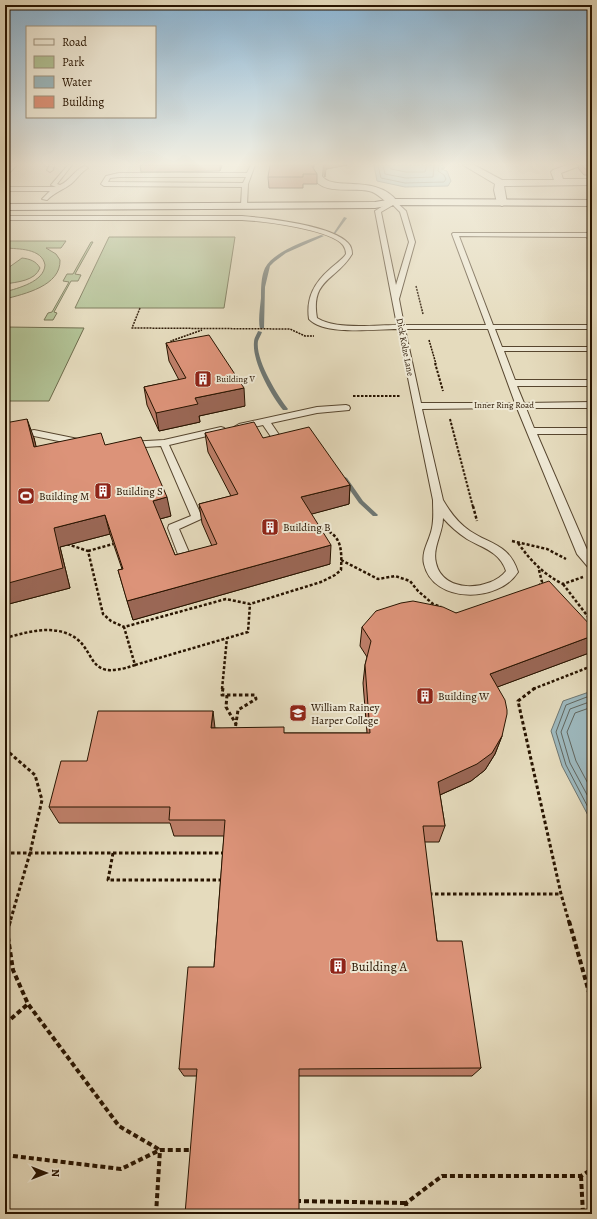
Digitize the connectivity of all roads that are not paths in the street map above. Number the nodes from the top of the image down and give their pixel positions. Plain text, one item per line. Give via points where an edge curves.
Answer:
1 (270, 222) edge
2 (380, 222) edge
3 (406, 222) edge
4 (592, 239) edge
5 (395, 300) junction
6 (401, 327) junction
7 (491, 327) junction
8 (592, 327) edge
9 (499, 348) junction
10 (592, 349) edge
11 (512, 383) junction
12 (592, 383) edge
13 (520, 405) junction
14 (592, 405) edge
15 (417, 406) junction
16 (346, 408) dead end
17 (265, 421) junction
18 (592, 431) edge
19 (531, 432) junction
20 (5, 439) edge
21 (164, 443) junction
22 (95, 445) edge
23 (116, 446) edge
24 (283, 448) edge
25 (438, 500) junction
26 (185, 557) edge
27 (592, 564) edge

1 - 6 lane via 326,233 347,245 349,254 346,259 320,282 315,292 311,311 313,319 335,327
2 - 5 lane, Dick Kolze Lane
3 - 5 lane via 412,242
4 - 7 lane via 588,235 455,234
5 - 6 lane, Dick Kolze Lane
6 - 7 lane
6 - 15 lane, Dick Kolze Lane
7 - 8 lane
7 - 9 lane
9 - 10 lane
9 - 11 lane
11 - 12 lane
11 - 13 lane
13 - 14 lane, Inner Ring Road
13 - 15 lane, Inner Ring Road
13 - 19 lane
15 - 25 lane, Dick Kolze Lane
16 - 17 lane via 318,410
17 - 21 lane
17 - 24 lane
18 - 19 lane
19 - 27 lane via 583,554
20 - 22 lane via 34,433
21 - 23 lane
21 - 26 lane via 197,517 173,528
25 - 25 lane via 437,528 429,555 430,564 442,582 456,590 471,591 498,585 508,578 512,572 510,563 503,554 472,537 451,520

